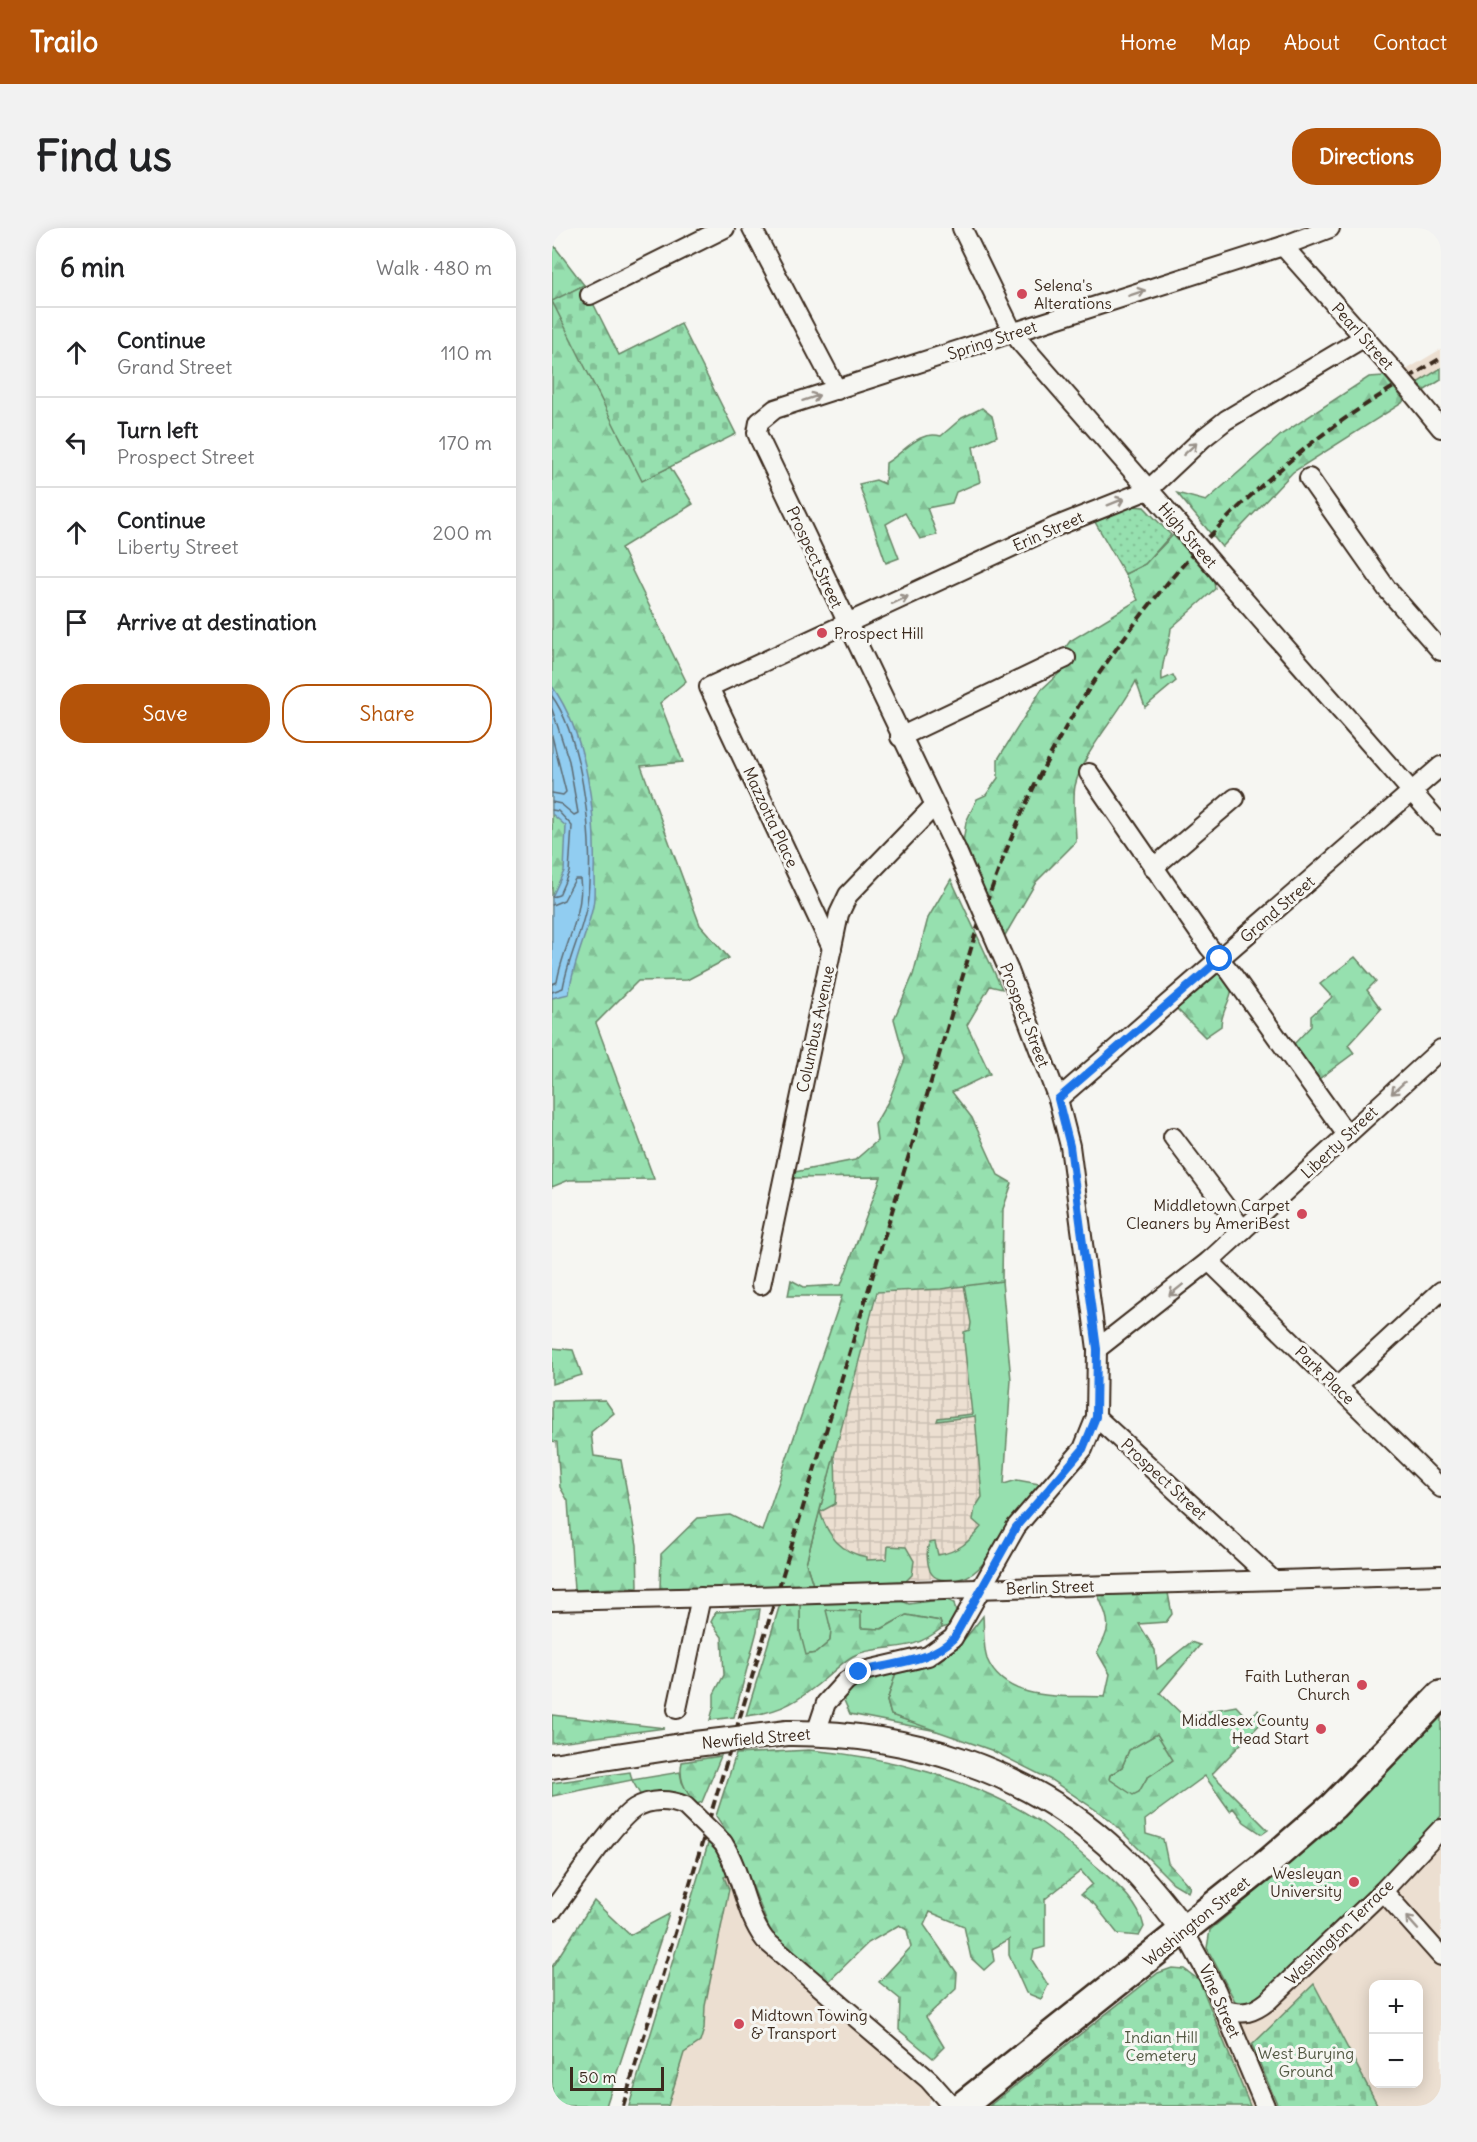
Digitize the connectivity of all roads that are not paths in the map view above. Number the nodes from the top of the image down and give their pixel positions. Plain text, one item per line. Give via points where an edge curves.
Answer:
1 (725, 228) edge
2 (752, 228) edge
3 (962, 228) edge
4 (1330, 228) edge
5 (1283, 246) junction
6 (590, 295) dead end
7 (1014, 333) junction
8 (1363, 338) junction
9 (837, 390) junction
10 (759, 422) joint
11 (1441, 428) edge
12 (1309, 478) dead end
13 (1148, 490) junction
14 (847, 624) junction
15 (1441, 651) edge
16 (1066, 658) dead end
17 (709, 687) joint
18 (900, 737) junction
19 (1441, 766) edge
20 (1089, 773) dead end
21 (1412, 791) junction
22 (1235, 798) dead end
23 (934, 806) junction
24 (1441, 825) edge
25 (1153, 868) junction
26 (832, 948) junction
27 (1220, 959) junction
28 (1441, 1049) edge
29 (1058, 1099) junction
30 (1347, 1135) junction
31 (1173, 1137) dead end
32 (1243, 1230) junction
33 (1209, 1261) junction
34 (761, 1285) dead end
35 (1441, 1291) edge
36 (1097, 1349) junction
37 (1337, 1387) junction
38 (1096, 1417) junction
39 (1441, 1488) edge
40 (1441, 1575) edge
41 (1273, 1580) junction
42 (982, 1589) junction
43 (701, 1597) junction
44 (552, 1601) edge
45 (1441, 1695) edge
46 (678, 1709) dead end
47 (816, 1733) junction
48 (552, 1766) edge
49 (1441, 1829) edge
50 (1383, 1891) junction
51 (552, 1911) edge
52 (1184, 1931) junction
53 (1441, 1956) edge
54 (1225, 2010) junction
55 (952, 2106) edge
56 (962, 2106) edge
57 (1265, 2106) edge

1 - 6 street
2 - 9 street
3 - 7 street, High Street
4 - 5 street, Spring Street
7 -> 5 street, Spring Street
5 - 8 street, Pearl Street
7 - 9 street, Spring Street
7 - 13 street, High Street
8 - 11 street, Pearl Street, bridge
13 -> 8 street, Erin Street via 1226,420
10 -> 9 street, Spring Street via 775,409
10 - 14 street, Prospect Street via 760,440
12 - 15 street via 1387,589
14 -> 13 street, Erin Street via 1057,526
13 - 21 street, High Street, bridge
14 - 17 street, Erin Street
14 - 18 street, Prospect Street
16 - 18 street
17 - 26 street, Mazzotta Place
18 - 23 street, Prospect Street
19 - 21 street, Grand Street
20 - 25 street
21 - 24 street, High Street
21 - 27 street, Grand Street
22 - 25 street
23 - 26 street, Columbus Avenue via 848,895 839,914
23 - 29 street, Prospect Street, bridge via 1009,971
25 - 27 street
26 - 34 street, Columbus Avenue
27 - 29 street, Grand Street
27 - 30 street
28 -> 30 street, Liberty Street
29 - 36 street, Prospect Street via 1070,1146
30 - 32 street, Liberty Street
31 - 32 street
32 - 33 street, Liberty Street
33 -> 36 street, Liberty Street
33 - 37 street, Park Place
35 - 37 street
36 - 38 street, Prospect Street
37 - 39 street, Park Place
38 - 41 street, Prospect Street
38 - 42 street via 1083,1449 1016,1527
40 - 41 street, Berlin Street
41 - 42 street, Berlin Street
42 - 43 street, Berlin Street, bridge
42 - 47 street via 963,1624 943,1649 914,1661 859,1672 826,1703
43 - 44 street, Berlin Street
43 - 46 street
45 - 52 highway, Washington Street via 1325,1812
47 - 48 main road, Newfield Street, bridge via 687,1745
47 - 52 main road, Newfield Street via 914,1745 972,1764 1025,1789 1074,1819 1118,1854
49 - 50 street, Washington Terrace
53 -> 50 street
50 - 54 street, Washington Terrace via 1268,2001 1244,2014
51 - 55 street, bridge via 632,1810 658,1801 685,1806 723,1843 765,1940 929,2080
52 - 54 street, Vine Street
52 - 56 highway, Washington Street
54 - 57 street, Vine Street

